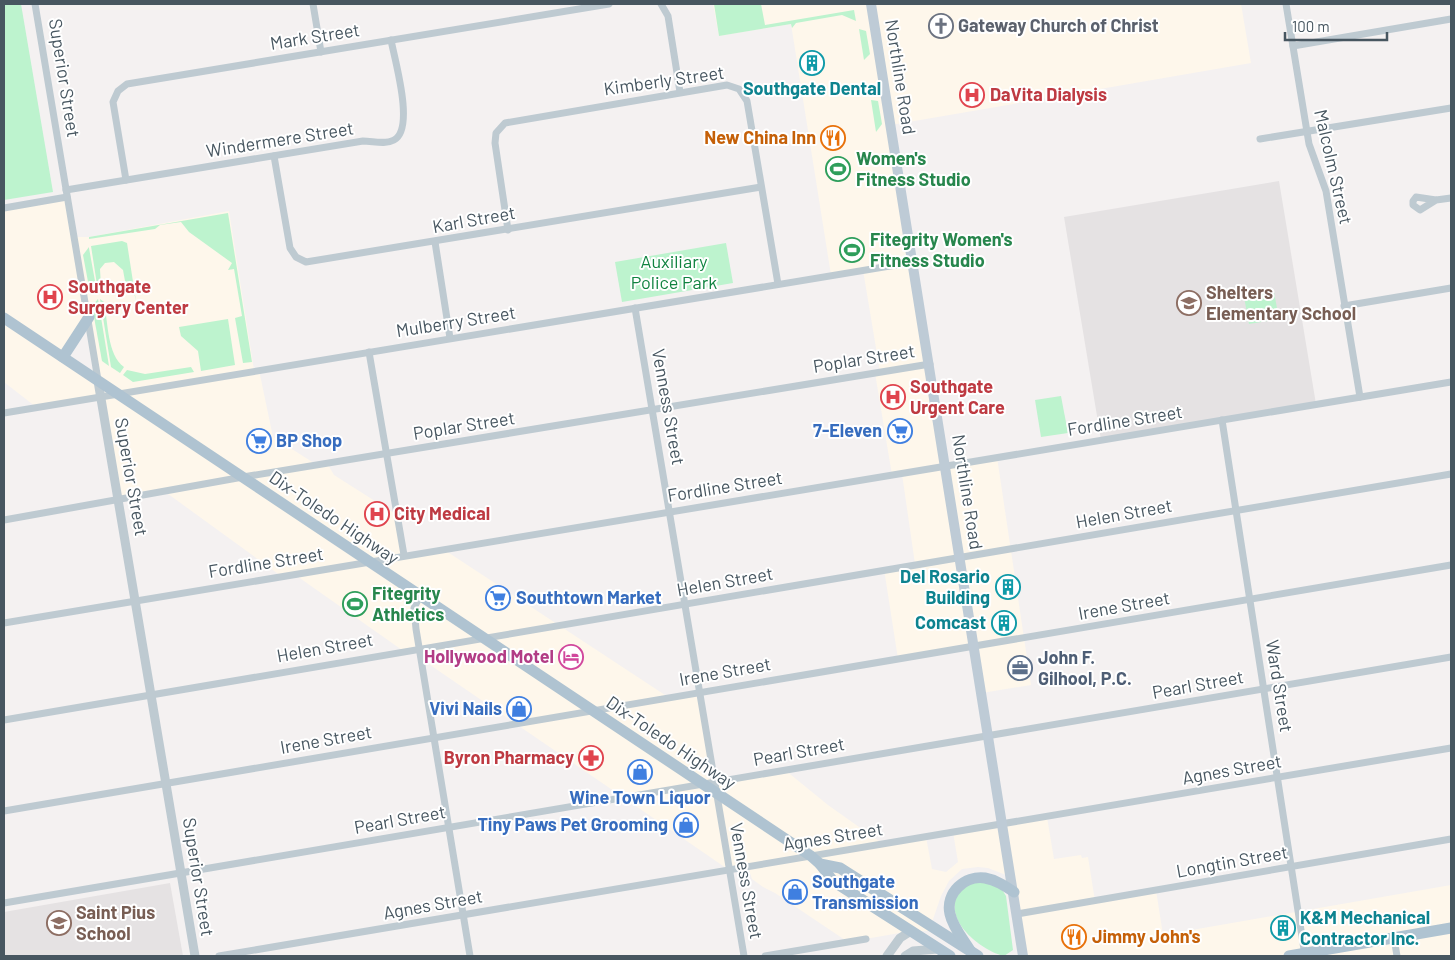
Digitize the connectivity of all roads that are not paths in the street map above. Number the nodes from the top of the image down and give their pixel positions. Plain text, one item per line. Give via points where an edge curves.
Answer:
1 (35, 4) edge
2 (313, 4) edge
3 (608, 4) edge
4 (661, 4) edge
5 (872, 4) edge
6 (1286, 4) edge
7 (586, 6) edge
8 (1451, 19) edge
9 (392, 40) junction
10 (1293, 46) junction
11 (321, 52) junction
12 (680, 92) junction
13 (1451, 108) edge
14 (1307, 132) junction
15 (1260, 139) dead end
16 (274, 156) junction
17 (126, 180) junction
18 (761, 187) junction
19 (67, 194) junction
20 (1451, 198) edge
21 (1436, 200) dead end
22 (4, 208) edge
23 (508, 230) junction
24 (435, 242) junction
25 (914, 262) junction
26 (778, 284) junction
27 (1451, 288) edge
28 (1344, 306) junction
29 (635, 308) junction
30 (88, 317) junction
31 (4, 318) edge
32 (450, 338) junction
33 (369, 352) junction
34 (63, 357) junction
35 (930, 364) junction
36 (98, 381) junction
37 (1451, 382) edge
38 (117, 393) junction
39 (101, 396) junction
40 (1360, 397) junction
41 (653, 410) junction
42 (4, 413) edge
43 (1222, 420) junction
44 (387, 454) junction
45 (947, 466) junction
46 (1451, 474) edge
47 (243, 477) junction
48 (119, 500) junction
49 (1236, 510) junction
50 (670, 511) junction
51 (4, 520) edge
52 (404, 555) junction
53 (961, 557) junction
54 (368, 561) junction
55 (1451, 565) edge
56 (420, 596) junction
57 (1251, 599) junction
58 (136, 600) junction
59 (686, 604) junction
60 (4, 623) edge
61 (482, 637) junction
62 (975, 646) junction
63 (419, 648) junction
64 (1451, 657) edge
65 (1264, 690) junction
66 (700, 692) junction
67 (152, 693) junction
68 (591, 710) junction
69 (4, 720) edge
70 (989, 735) junction
71 (434, 738) junction
72 (1451, 748) edge
73 (1277, 778) junction
74 (714, 782) junction
75 (166, 783) junction
76 (702, 784) junction
77 (716, 794) junction
78 (4, 811) edge
79 (1002, 824) junction
80 (449, 826) junction
81 (1451, 838) edge
82 (810, 856) junction
83 (820, 864) junction
84 (1291, 866) junction
85 (730, 870) junction
86 (181, 872) junction
87 (1014, 892) junction
88 (4, 902) edge
89 (1017, 914) junction
90 (464, 916) junction
91 (1451, 928) edge
92 (911, 932) junction
93 (1394, 938) junction
94 (866, 939) dead end
95 (958, 945) junction
96 (938, 949) junction
97 (975, 955) edge
98 (1304, 955) edge
99 (195, 956) edge
100 (219, 956) edge
101 (470, 956) edge
102 (744, 956) edge
103 (765, 956) edge
104 (887, 956) edge
105 (904, 956) edge
106 (950, 956) edge
107 (1023, 956) edge
108 (1289, 956) edge
109 (1397, 956) edge

1 - 19 street, Superior Street
2 - 11 street
3 - 7 street, Mark Street
4 - 12 street via 668,16
5 - 25 main road, Northline Road
6 - 10 street, Malcolm Street
7 - 9 street, Mark Street
8 - 10 street
9 - 11 street, Mark Street
9 - 16 street, Windermere Street via 405,120 398,137 387,143 364,141
10 - 14 street, Malcolm Street
11 - 17 street, Mark Street via 127,84 118,91 113,102
12 - 18 street, Kimberly Street via 727,85 742,92 747,101
12 - 23 street, Kimberly Street via 505,123 496,134 495,143
13 - 14 street
14 - 15 street
14 - 28 street, Malcolm Street via 1326,191
16 - 17 street, Windermere Street
16 - 24 street, Karl Street via 290,248 299,259 311,262
17 - 19 street, Windermere Street
18 - 23 street, Karl Street
18 - 26 street, Kimberly Street
19 - 22 street, Windermere Street
19 - 30 street, Superior Street
20 - 21 street
23 - 24 street, Karl Street
24 - 32 street
25 - 26 street, Mulberry Street
25 - 35 main road, Northline Road
26 - 29 street, Mulberry Street
27 - 28 street
28 - 40 street, Malcolm Street
29 - 32 street, Mulberry Street
29 - 41 street, Venness Street
30 - 34 main road
30 - 36 street, Superior Street
31 - 34 main road, Dix-Toledo Highway
32 - 33 street, Mulberry Street
33 - 38 street, Mulberry Street
33 - 44 street
34 - 36 main road, Dix-Toledo Highway
35 - 41 street, Poplar Street
35 - 45 main road, Northline Road
36 - 38 main road, Dix-Toledo Highway
36 - 39 street, Superior Street
37 - 40 street, Fordline Street
38 - 39 street, Mulberry Street
38 - 47 main road, Dix-Toledo Highway
39 - 42 street, Mulberry Street
39 - 48 street, Superior Street
40 - 43 street, Fordline Street
41 - 44 street, Poplar Street
41 - 50 street, Venness Street
43 - 45 street, Fordline Street
43 - 49 street, Ward Street
44 - 47 street, Poplar Street
44 - 52 street
45 - 50 street, Fordline Street
45 - 53 main road, Northline Road
46 - 49 street, Helen Street
47 - 48 street, Poplar Street
47 - 54 main road, Dix-Toledo Highway
48 - 51 street, Poplar Street
48 - 58 street, Superior Street
49 - 53 street, Helen Street
49 - 57 street, Ward Street
50 - 52 street, Fordline Street
50 - 59 street, Venness Street
52 - 54 street, Fordline Street
53 - 59 street, Helen Street
53 - 62 main road, Northline Road
54 - 56 main road, Dix-Toledo Highway
54 - 58 street, Fordline Street
55 - 57 street, Irene Street
56 - 61 main road, Dix-Toledo Highway
56 - 63 street via 414,608
57 - 62 street, Irene Street
57 - 65 street, Ward Street
58 - 60 street, Fordline Street
58 - 67 street, Superior Street
59 - 61 street, Helen Street
59 - 66 street, Venness Street
61 - 63 street, Helen Street
61 - 68 main road, Dix-Toledo Highway
62 - 66 street, Irene Street
62 - 70 main road, Northline Road
63 - 67 street, Helen Street
63 - 71 street
64 - 65 street, Pearl Street
65 - 70 street, Pearl Street
65 - 73 street, Ward Street
66 - 68 street, Irene Street
66 - 74 street, Venness Street
67 - 69 street, Helen Street
67 - 75 street, Superior Street
68 - 71 street, Irene Street
68 - 76 main road, Dix-Toledo Highway
70 - 74 street, Pearl Street
70 - 79 main road, Northline Road
71 - 75 street, Irene Street
71 - 80 street
72 - 73 street, Agnes Street
73 - 79 street, Agnes Street
73 - 84 street, Ward Street
74 - 76 street, Pearl Street
74 - 77 street, Venness Street
75 - 78 street, Irene Street
75 - 86 street, Superior Street
76 - 77 main road, Dix-Toledo Highway
76 - 80 street, Pearl Street
77 - 82 main road, Dix-Toledo Highway
77 - 85 street, Venness Street
79 - 82 street, Agnes Street
79 - 87 main road, Northline Road
80 - 86 street, Pearl Street
80 - 90 street
81 - 84 street, Longtin Street
82 - 83 main road, Dix-Toledo Highway
82 - 85 street, Agnes Street
83 - 92 main road, Dix-Toledo Highway via 833,881
83 - 95 main road, Dix-Toledo Highway via 840,868
84 - 89 street, Longtin Street
84 - 98 street, Ward Street
85 - 90 street, Agnes Street
85 - 102 street, Venness Street
86 - 88 street, Pearl Street
86 - 99 street, Superior Street
87 - 89 main road, Northline Road
87 - 97 main road via 998,882 979,878 964,883 954,892 950,915
89 - 107 main road, Northline Road
90 - 100 street, Agnes Street
90 - 101 street
91 - 93 main road
92 - 95 main road via 929,931
92 - 96 main road, Dix-Toledo Highway
92 - 104 street via 900,938
93 - 98 main road
93 - 109 street
94 - 103 street
95 - 97 main road, Dix-Toledo Highway
96 - 105 street via 913,951
96 - 106 main road, Dix-Toledo Highway
98 - 108 main road

